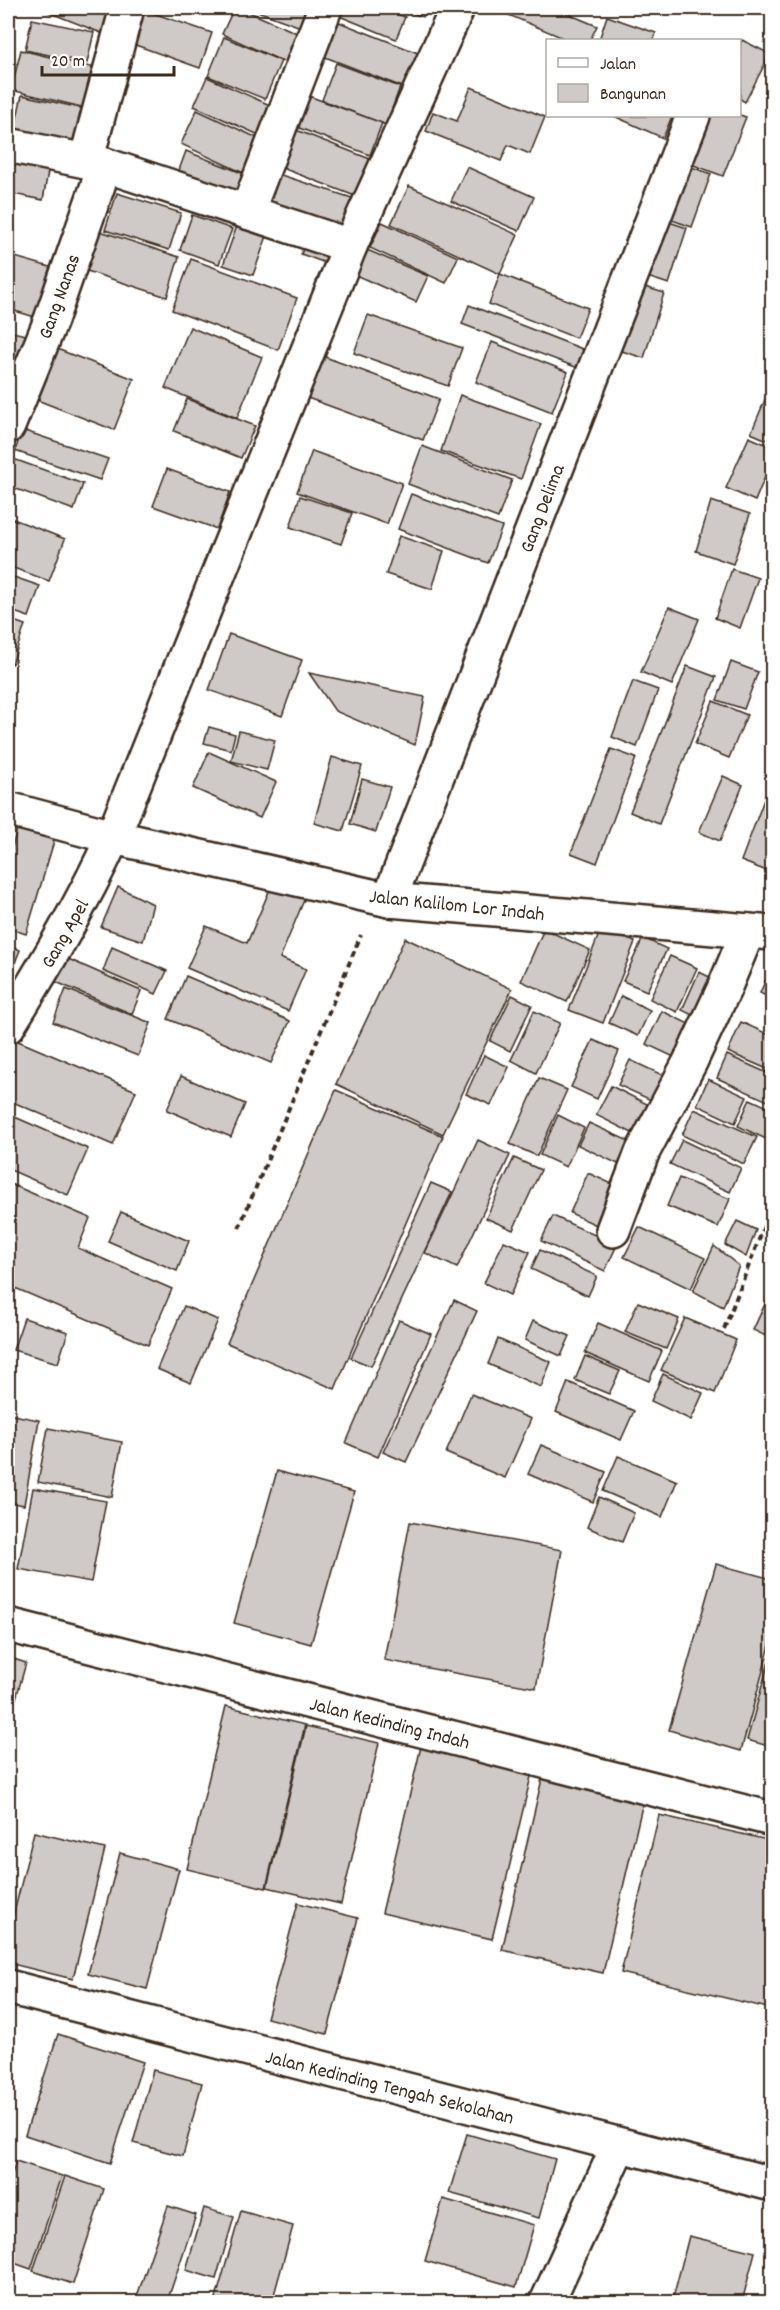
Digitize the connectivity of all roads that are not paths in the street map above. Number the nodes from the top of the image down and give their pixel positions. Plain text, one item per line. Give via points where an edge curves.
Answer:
1 (127, 8) edge
2 (325, 8) edge
3 (456, 11) dead end
4 (693, 117) edge
5 (8, 145) edge
6 (96, 163) junction
7 (247, 212) junction
8 (350, 246) junction
9 (8, 426) edge
10 (8, 809) edge
11 (113, 837) junction
12 (383, 899) junction
13 (760, 932) edge
14 (8, 1026) edge
15 (613, 1230) dead end
16 (8, 1625) edge
17 (772, 1819) edge
18 (8, 1987) edge
19 (619, 2145) junction
20 (772, 2184) edge
21 (547, 2302) edge

1 - 6 street, Gang Nanas
2 - 7 street
3 - 8 street, Gang Apel
4 - 12 street, Gang Delima
5 - 6 street
6 - 7 street
6 - 9 street, Gang Nanas via 51,320
7 - 8 street
8 - 11 street, Gang Apel
10 - 11 street, Jalan Kalilom Lor Indah
11 - 12 street, Jalan Kalilom Lor Indah
11 - 14 street, Gang Apel via 84,897
12 - 13 street, Jalan Kalilom Lor Indah
13 - 15 street via 724,989 642,1153
16 - 17 street, Jalan Kedinding Indah
18 - 19 street, Jalan Kedinding Tengah Sekolahan
19 - 20 street, Jalan Kedinding Tengah Sekolahan
19 - 21 street

